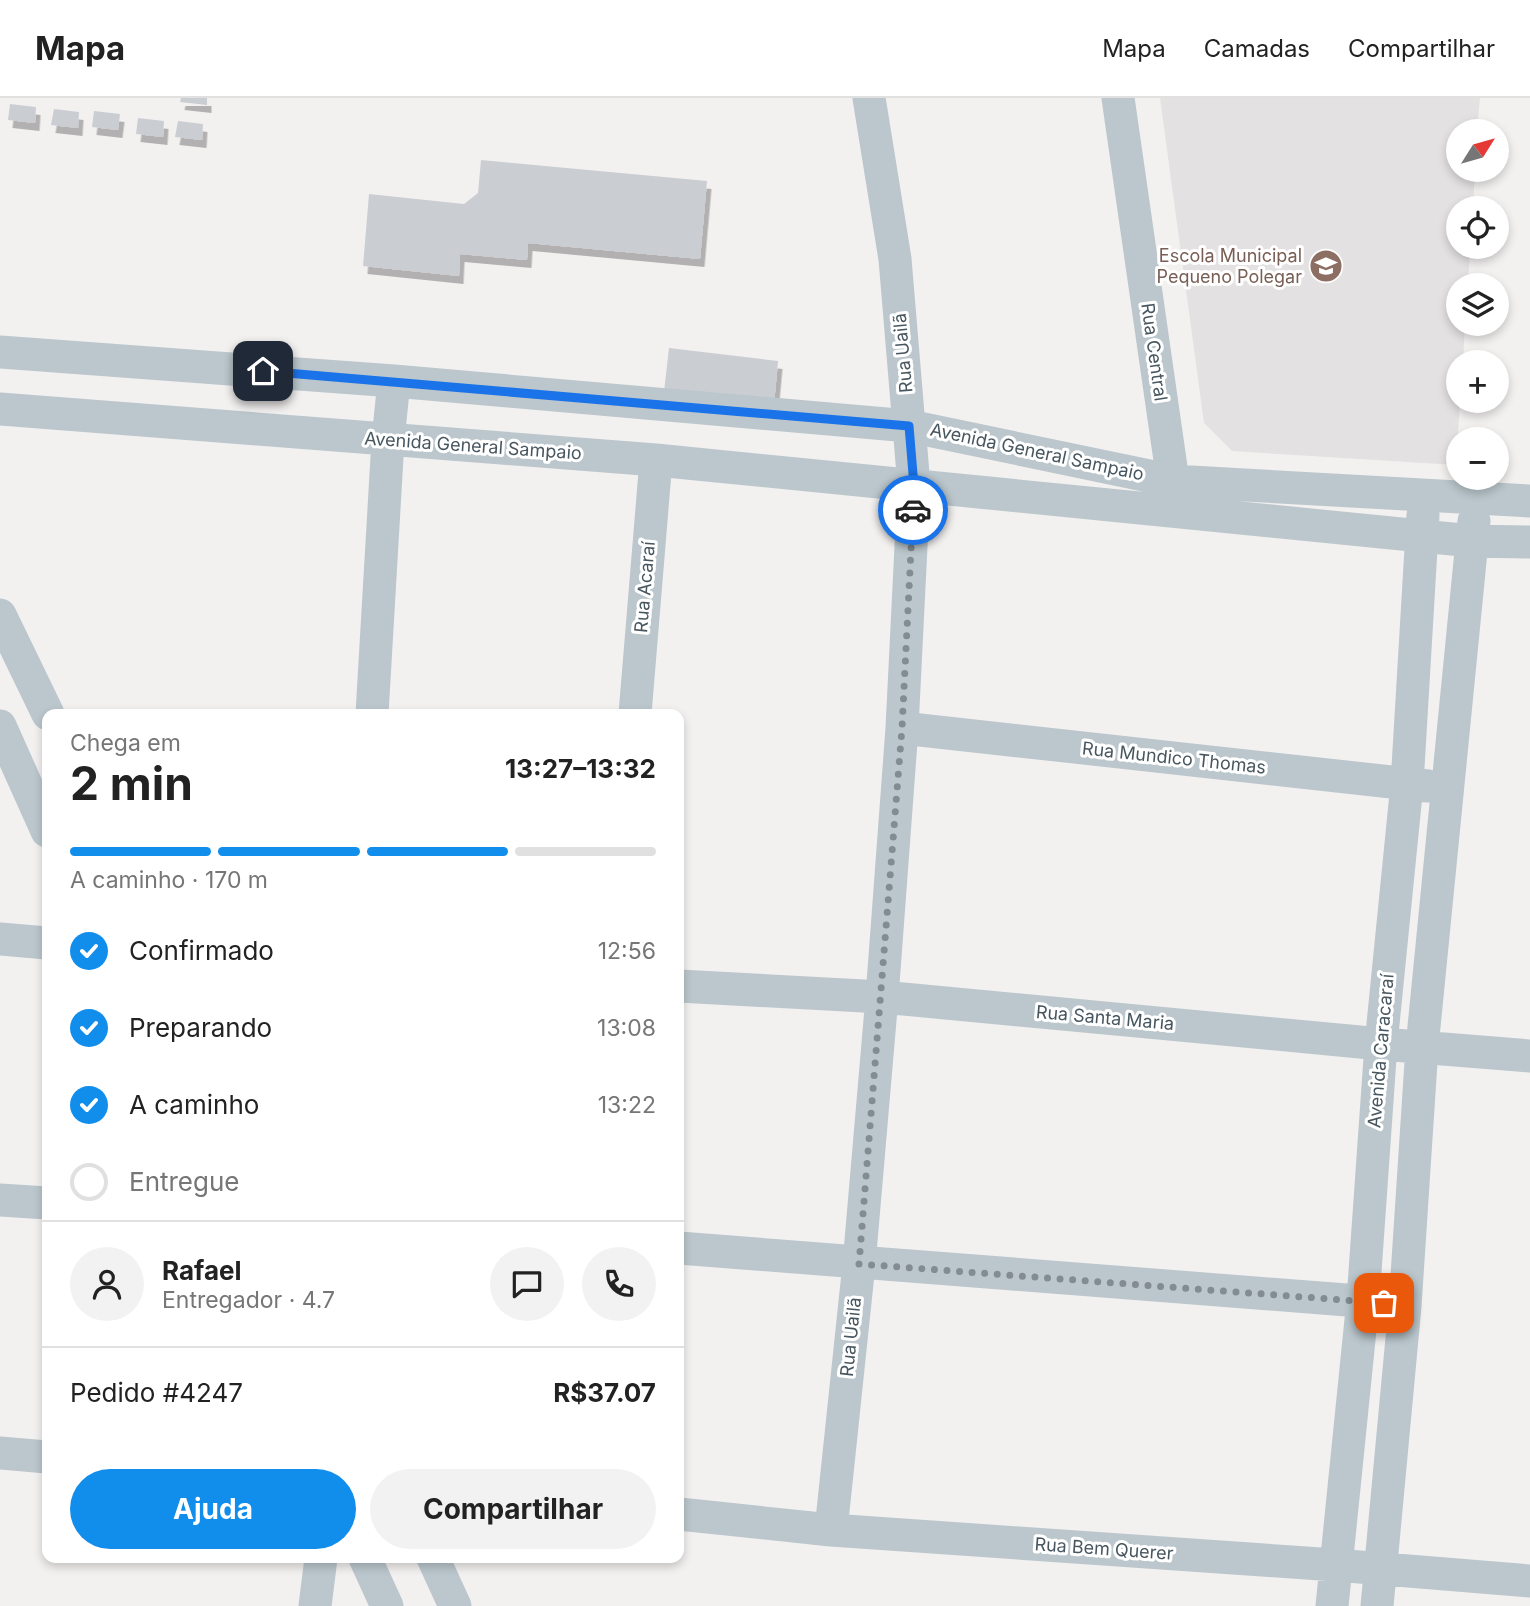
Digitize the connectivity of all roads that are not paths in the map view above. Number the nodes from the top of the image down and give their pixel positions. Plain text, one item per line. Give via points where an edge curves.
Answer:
1 (869, 98) edge
2 (1118, 98) edge
3 (0, 352) edge
4 (394, 381) junction
5 (0, 409) edge
6 (909, 426) junction
7 (388, 440) junction
8 (656, 460) junction
9 (1173, 481) junction
10 (914, 486) junction
11 (1424, 495) junction
12 (1476, 497) junction
13 (1530, 501) edge
14 (1421, 535) junction
15 (1472, 541) junction
16 (1530, 542) edge
17 (0, 615) edge
18 (46, 709) edge
19 (372, 709) edge
20 (635, 709) edge
21 (0, 726) edge
22 (902, 728) junction
23 (1406, 784) junction
24 (1447, 788) junction
25 (42, 820) edge
26 (0, 939) edge
27 (42, 943) edge
28 (684, 986) edge
29 (882, 997) junction
30 (1381, 1044) junction
31 (1422, 1047) junction
32 (1530, 1056) edge
33 (0, 1200) edge
34 (42, 1203) edge
35 (684, 1248) edge
36 (859, 1264) junction
37 (1363, 1300) junction
38 (1405, 1306) junction
39 (0, 1453) edge
40 (42, 1457) edge
41 (684, 1515) edge
42 (831, 1530) junction
43 (320, 1563) edge
44 (367, 1563) edge
45 (435, 1563) edge
46 (1335, 1565) junction
47 (1381, 1570) junction
48 (1530, 1581) edge
49 (315, 1606) edge
50 (387, 1606) edge
51 (455, 1606) edge
52 (1332, 1606) edge
53 (1377, 1606) edge

1 - 6 street, Rua Uailã via 895,259
2 - 9 street, Rua Central
3 - 4 street, Avenida General Sampaio
4 - 6 street, Avenida General Sampaio
4 - 7 street
5 - 7 street, Avenida General Sampaio
6 - 9 street, Avenida General Sampaio
6 - 10 street, Rua Uailã
7 - 8 street, Avenida General Sampaio
7 - 19 street
8 - 10 street, Avenida General Sampaio
8 - 20 street, Rua Acaraí
9 - 11 street, Avenida General Sampaio
10 - 14 street, Avenida General Sampaio
10 - 22 street, Rua Uailã
11 - 12 street, Avenida General Sampaio
11 - 14 street, Avenida Caracaraí
12 - 13 street, Avenida General Sampaio
12 - 15 street
14 - 15 street, Avenida General Sampaio
14 - 23 street, Avenida Caracaraí
15 - 16 street, Avenida General Sampaio
15 - 24 street
17 - 18 street
21 - 25 street
22 - 23 street, Rua Mundico Thomas
22 - 29 street, Rua Uailã
23 - 24 street, Rua Mundico Thomas
23 - 30 street, Avenida Caracaraí
24 - 31 street
26 - 27 street
28 - 29 street, Rua Santa Maria
29 - 30 street, Rua Santa Maria
29 - 36 street, Rua Uailã
30 - 31 street, Rua Santa Maria
30 - 37 street, Avenida Caracaraí
31 - 32 street, Rua Santa Maria
31 - 38 street
33 - 34 street
35 - 36 street
36 - 37 street
36 - 42 street, Rua Uailã
37 - 38 street
37 - 46 street, Avenida Caracaraí
38 - 47 street
39 - 40 street
41 - 42 street, Rua Bem Querer
42 - 46 street, Rua Bem Querer
43 - 49 street
44 - 50 street
45 - 51 street
46 - 47 street, Rua Bem Querer
46 - 52 street, Avenida Caracaraí
47 - 48 street, Rua Bem Querer
47 - 53 street

